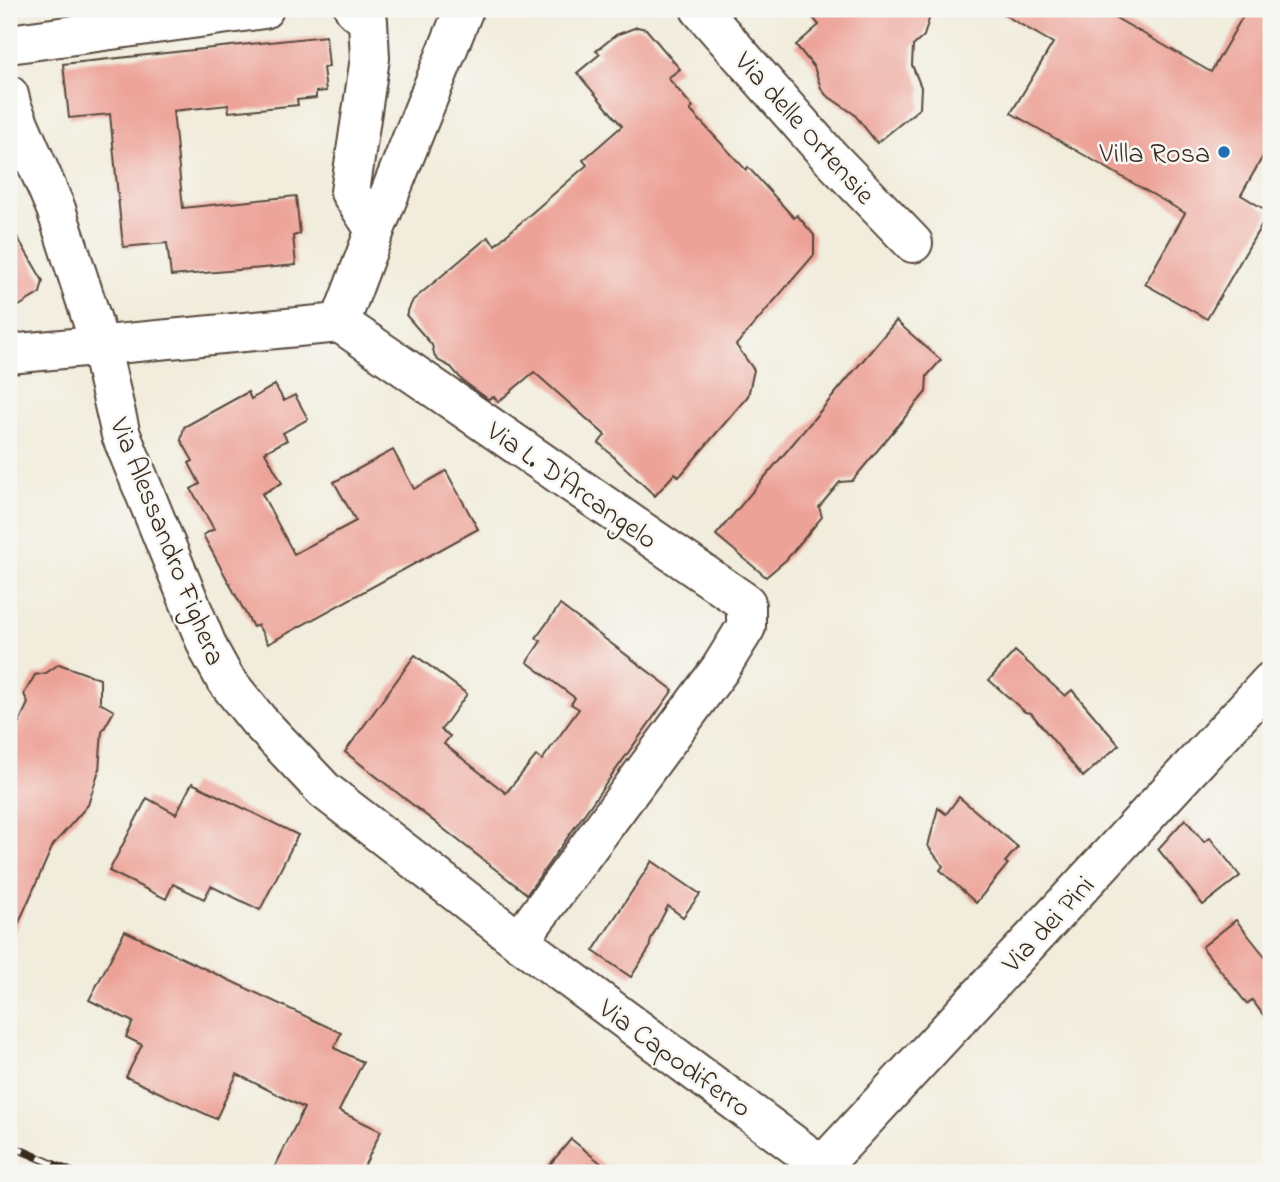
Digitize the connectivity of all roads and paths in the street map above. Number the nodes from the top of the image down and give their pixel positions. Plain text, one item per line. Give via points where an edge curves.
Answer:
1 (264, 9) edge
2 (354, 9) edge
3 (464, 9) edge
4 (700, 9) edge
5 (9, 44) edge
6 (10, 103) edge
7 (375, 230) junction
8 (913, 243) dead end
9 (340, 323) junction
10 (100, 345) junction
11 (9, 355) edge
12 (1271, 681) edge
13 (519, 941) junction
14 (828, 1169) edge

1 - 5 street
2 - 7 street via 368,21 370,58 350,192
3 - 7 street
4 - 8 street, Via delle Ortensie via 827,154
6 - 10 street, Via Alessandro Fighera via 56,209
7 - 9 street
9 - 10 street
9 - 13 street, Via L. D'Arcangelo via 746,603 746,627 720,669
10 - 11 street
10 - 13 street, Via Alessandro Fighera via 121,435 225,679 324,790
12 - 14 street, Via dei Pini
13 - 14 street, Via Capodiferro

